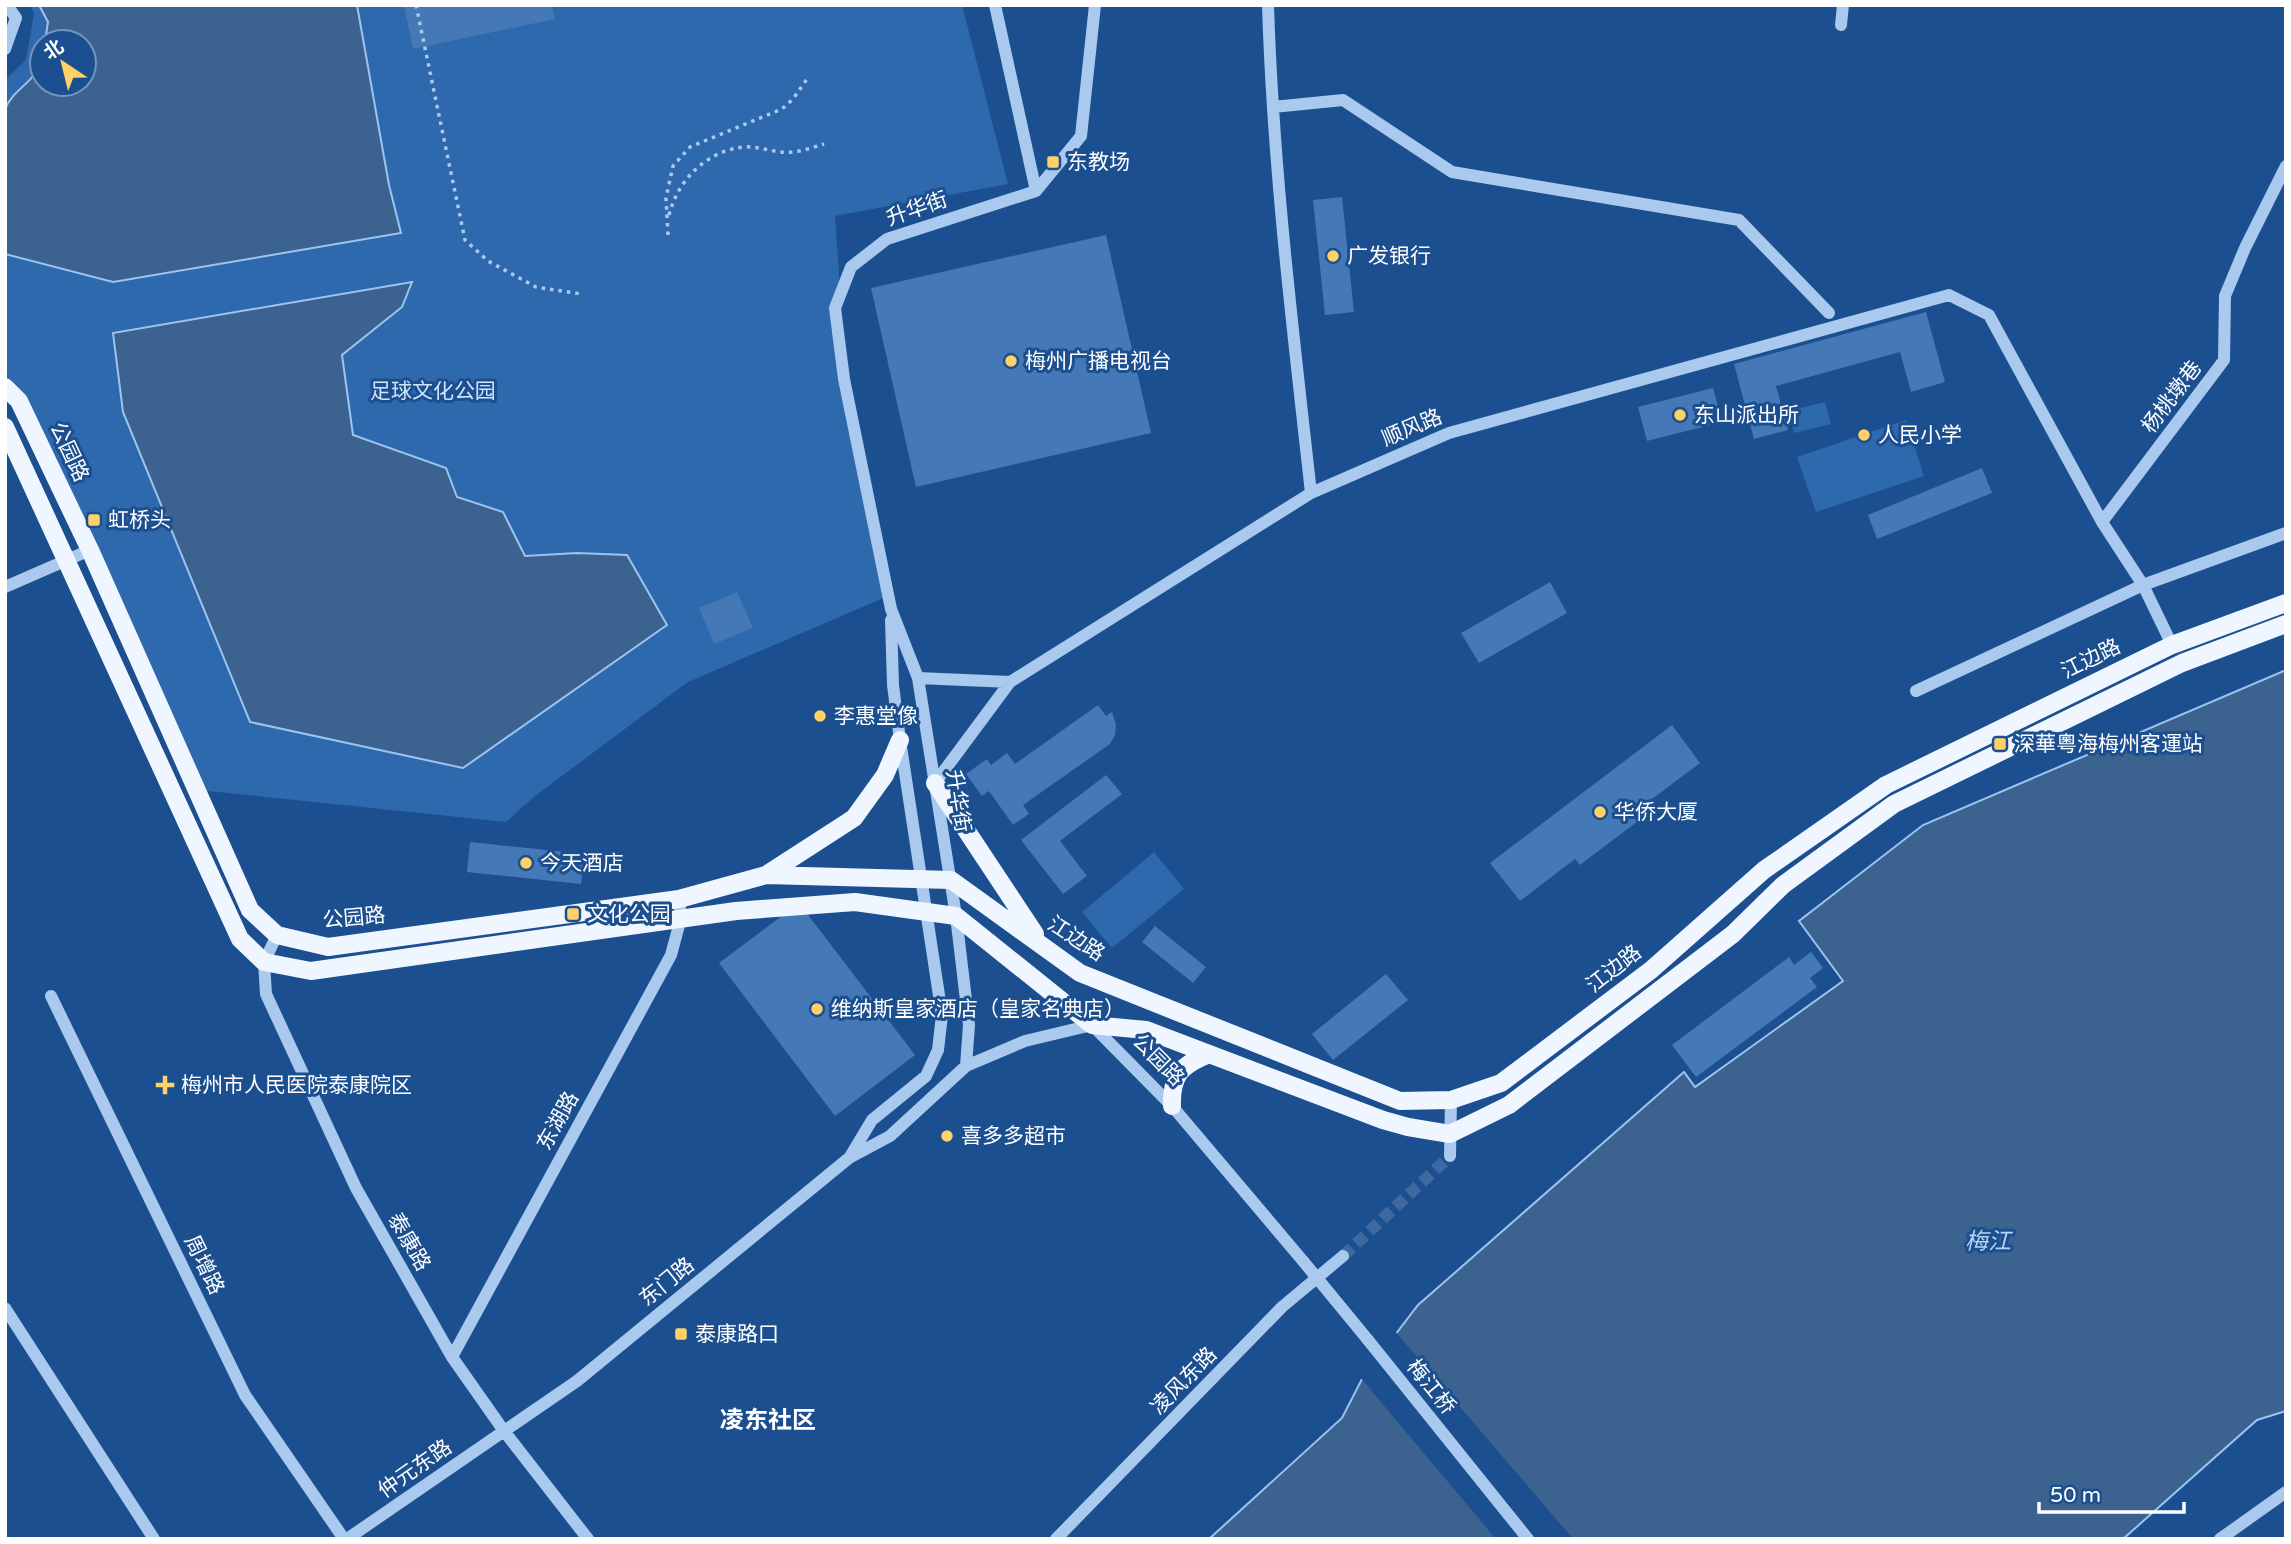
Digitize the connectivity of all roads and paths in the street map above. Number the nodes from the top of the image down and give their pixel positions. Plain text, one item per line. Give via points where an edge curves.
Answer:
1 (7, 5) edge
2 (416, 5) edge
3 (995, 5) edge
4 (1095, 5) edge
5 (1268, 5) edge
6 (1843, 5) edge
7 (1841, 24) dead end
8 (5, 49) edge
9 (807, 79) dead end
10 (1273, 107) junction
11 (824, 144) dead end
12 (2286, 166) edge
13 (1036, 191) junction
14 (668, 217) junction
15 (668, 235) dead end
16 (580, 294) dead end
17 (1829, 313) dead end
18 (5, 387) edge
19 (5, 427) edge
20 (1311, 493) junction
21 (2102, 522) junction
22 (2286, 533) edge
23 (90, 550) junction
24 (2143, 585) junction
25 (5, 587) edge
26 (2286, 603) edge
27 (891, 609) junction
28 (2286, 624) edge
29 (2172, 645) junction
30 (918, 678) junction
31 (1010, 682) junction
32 (1916, 691) dead end
33 (900, 740) junction
34 (935, 783) junction
35 (766, 875) junction
36 (920, 879) junction
37 (951, 880) junction
38 (679, 898) junction
39 (926, 912) junction
40 (956, 916) junction
41 (681, 918) junction
42 (276, 935) junction
43 (1041, 943) junction
44 (264, 962) junction
45 (51, 996) dead end
46 (1092, 1025) junction
47 (1209, 1054) junction
48 (966, 1066) junction
49 (1451, 1100) junction
50 (1172, 1106) junction
51 (1450, 1134) junction
52 (1450, 1156) dead end
53 (849, 1158) junction
54 (1343, 1256) tunnel mouth
55 (1303, 1261) joint
56 (5, 1308) edge
57 (452, 1357) junction
58 (504, 1431) junction
59 (2286, 1492) edge
60 (154, 1539) edge
61 (346, 1539) edge
62 (588, 1539) edge
63 (1056, 1539) edge
64 (1528, 1539) edge
65 (2220, 1539) edge

1 - 8 street via 16,18
2 - 16 path via 465,240 488,261 536,288
3 - 13 street
4 - 13 street via 1081,136
5 - 10 street
6 - 7 street
9 - 14 path via 782,108 691,147 673,166 666,198
10 - 17 street via 1343,100 1452,172 1738,220
10 - 20 street
11 - 14 path via 782,152 743,147 707,160 683,183
12 - 21 street, 杨桃墩巷 via 2225,296 2224,360
13 - 27 street, 升华街 via 887,239 851,267 835,308 844,379
14 - 15 path
18 - 23 main road, 公园路 via 19,401
19 - 44 main road via 240,939
20 - 21 street, 顺风路 via 1449,433 1949,295 1989,315
20 - 31 street, 顺风路
21 - 24 street, 顺风路
22 - 24 street
23 - 25 street
23 - 42 main road, 公园路 via 250,910
24 - 29 street, 顺风路
24 - 32 street
26 - 29 main road, 江边路
27 - 30 street, 升华街
27 - 33 street, 升华街 via 892,685
28 - 51 main road, 江边路 via 2182,663 1894,804 1783,885 1733,933 1509,1105
29 - 49 main road, 江边路 via 1886,785 1764,870 1651,970 1501,1083
30 - 31 street
30 - 34 street, 升华街
31 - 34 street, 顺风路
33 - 35 main road via 885,775 854,818
33 - 36 street, 升华街
34 - 37 street, 升华街
34 - 43 main road
35 - 36 main road, 公园路
35 - 38 main road, 公园路
36 - 37 main road, 公园路
36 - 39 street, 升华街
37 - 40 street, 升华街
37 - 43 main road, 江边路
38 - 41 street, 东湖路
38 - 42 main road, 公园路 via 328,947
39 - 40 main road
39 - 41 main road via 855,902
39 - 53 street, 东门路 via 942,1015 938,1050 926,1076 872,1121
40 - 46 main road, 公园路
40 - 48 street via 969,1025
41 - 44 main road via 311,971
41 - 57 street, 东湖路 via 671,955
42 - 44 street, 泰康路
43 - 49 main road, 江边路 via 1080,973 1400,1101
44 - 57 street, 泰康路 via 266,995 356,1188
45 - 61 street, 周增路 via 245,1395
46 - 47 main road via 1146,1030
46 - 48 street via 1026,1041
46 - 50 street, 公园路
47 - 50 main road via 1191,1061 1180,1072 1172,1086
47 - 51 main road via 1383,1120
48 - 53 street, 东门路 via 890,1136
49 - 51 street
50 - 55 street, 公园路
51 - 52 street
53 - 58 street, 东门路 via 577,1381
54 - 63 street, 凌风东路 via 1282,1307
55 - 64 street, 梅江桥, bridge
56 - 60 street
57 - 58 street, 泰康路
58 - 61 street, 仲元东路
58 - 62 street, 泰康路
59 - 65 street

